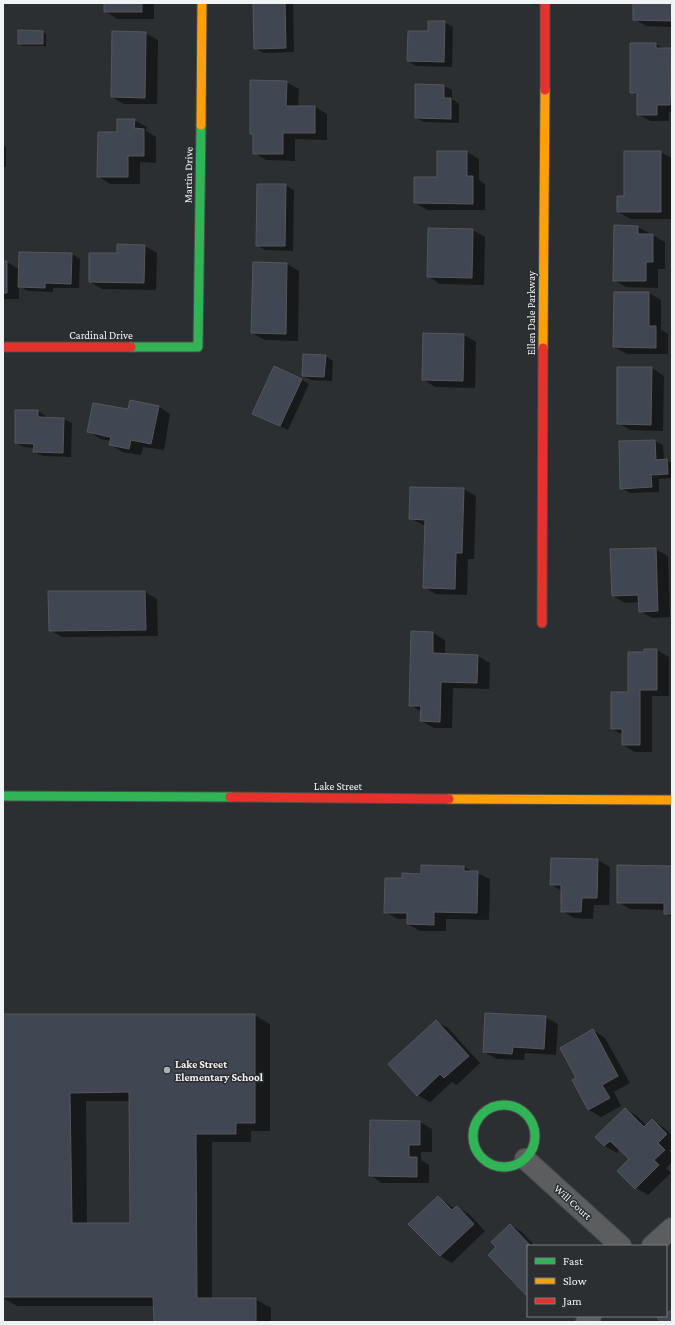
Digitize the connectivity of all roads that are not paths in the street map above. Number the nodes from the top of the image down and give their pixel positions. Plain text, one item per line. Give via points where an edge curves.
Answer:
1 (202, 3) edge
2 (545, 3) edge
3 (3, 347) edge
4 (198, 347) joint
5 (542, 623) dead end
6 (3, 796) edge
7 (672, 800) edge
8 (524, 1159) junction
9 (672, 1228) edge
10 (619, 1245) edge
11 (653, 1245) edge

1 - 4 street, Martin Drive
2 - 5 street, Ellen Dale Parkway
3 - 4 street, Cardinal Drive
6 - 7 street, Lake Street
8 - 8 street via 531,1150 534,1130 523,1112 514,1107 494,1106 477,1119 473,1138 480,1156 488,1162 502,1166 516,1164
8 - 10 street, Will Court
9 - 11 street

